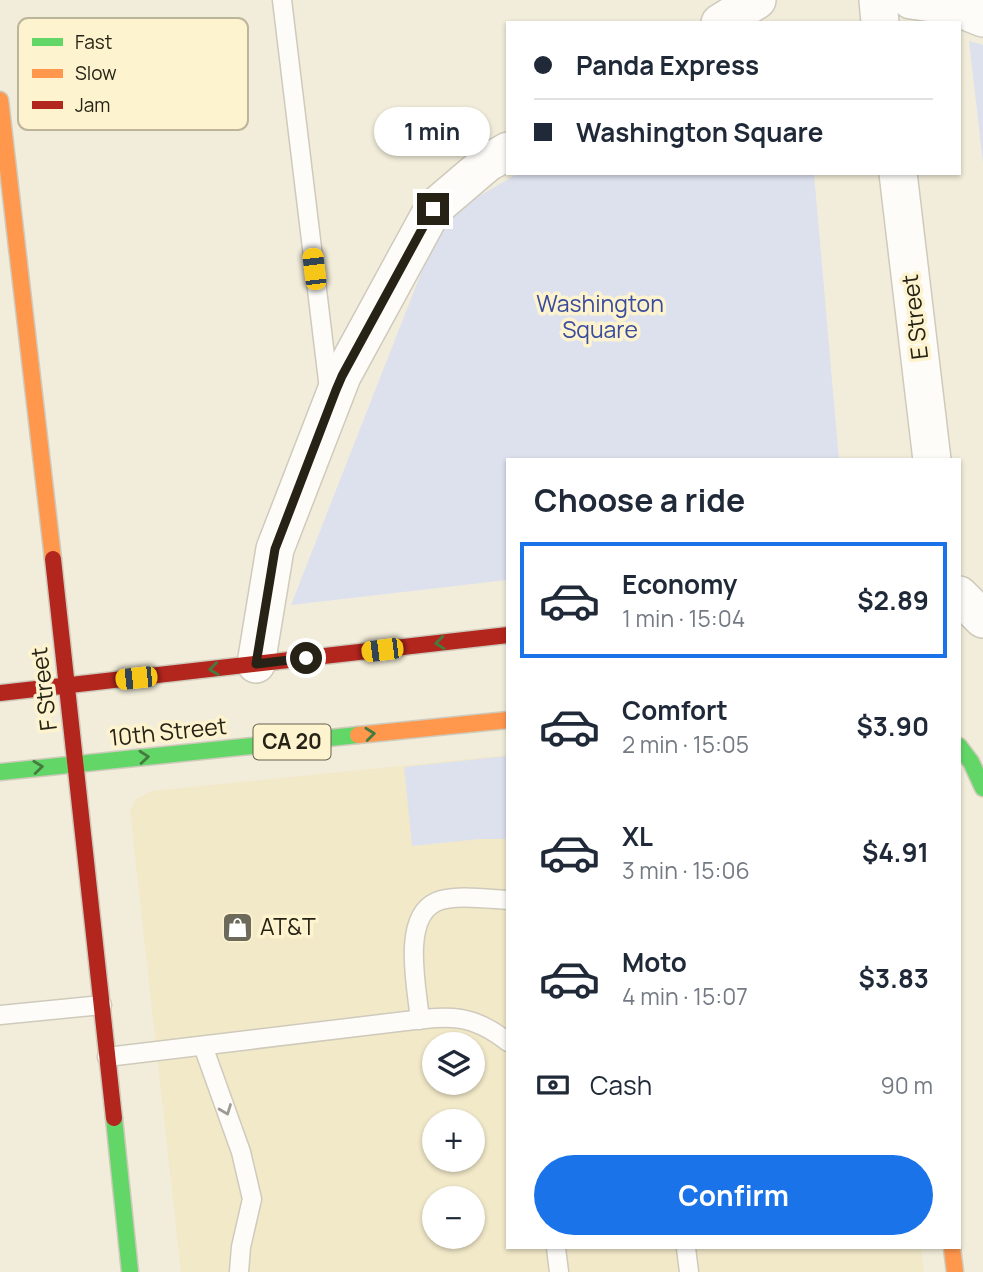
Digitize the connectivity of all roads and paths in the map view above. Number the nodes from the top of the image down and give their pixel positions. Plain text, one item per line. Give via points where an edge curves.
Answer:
1 (282, 0) edge
2 (757, 0) edge
3 (878, 0) edge
4 (911, 0) edge
5 (983, 18) edge
6 (723, 21) edge
7 (880, 21) edge
8 (0, 100) edge
9 (506, 152) edge
10 (898, 175) edge
11 (331, 403) junction
12 (932, 458) edge
13 (961, 597) edge
14 (983, 620) edge
15 (506, 635) edge
16 (256, 664) junction
17 (66, 685) junction
18 (0, 692) edge
19 (506, 720) edge
20 (961, 749) edge
21 (76, 763) junction
22 (0, 772) edge
23 (983, 788) edge
24 (506, 900) edge
25 (102, 1005) junction
26 (0, 1015) edge
27 (420, 1020) junction
28 (506, 1040) edge
29 (203, 1046) junction
30 (107, 1058) junction
31 (556, 1249) edge
32 (686, 1249) edge
33 (952, 1249) edge
34 (130, 1272) edge
35 (239, 1272) edge
36 (559, 1272) edge
37 (688, 1272) edge
38 (955, 1272) edge

1 - 11 lane
2 - 6 street
3 - 7 street
4 - 5 street via 953,6
8 - 17 main road, F Street
9 - 11 street via 486,163 433,209
10 - 12 street, E Street
11 - 16 street via 275,549
13 - 14 street
15 -> 16 main road
16 -> 17 main road
17 - 18 main road
17 - 21 main road, F Street
21 -> 19 main road, 10th Street / CA 20
20 - 23 main road
22 -> 21 main road, 10th Street / CA 20
21 - 25 main road, F Street
24 - 27 lane via 436,902 419,917 414,943
25 - 26 lane
25 - 30 main road, F Street
27 - 28 lane via 456,1017 488,1026
27 - 29 lane
29 - 30 lane
29 -> 35 lane via 242,1152 252,1199
30 - 34 main road, F Street
31 - 36 lane
32 - 37 lane
33 - 38 main road

